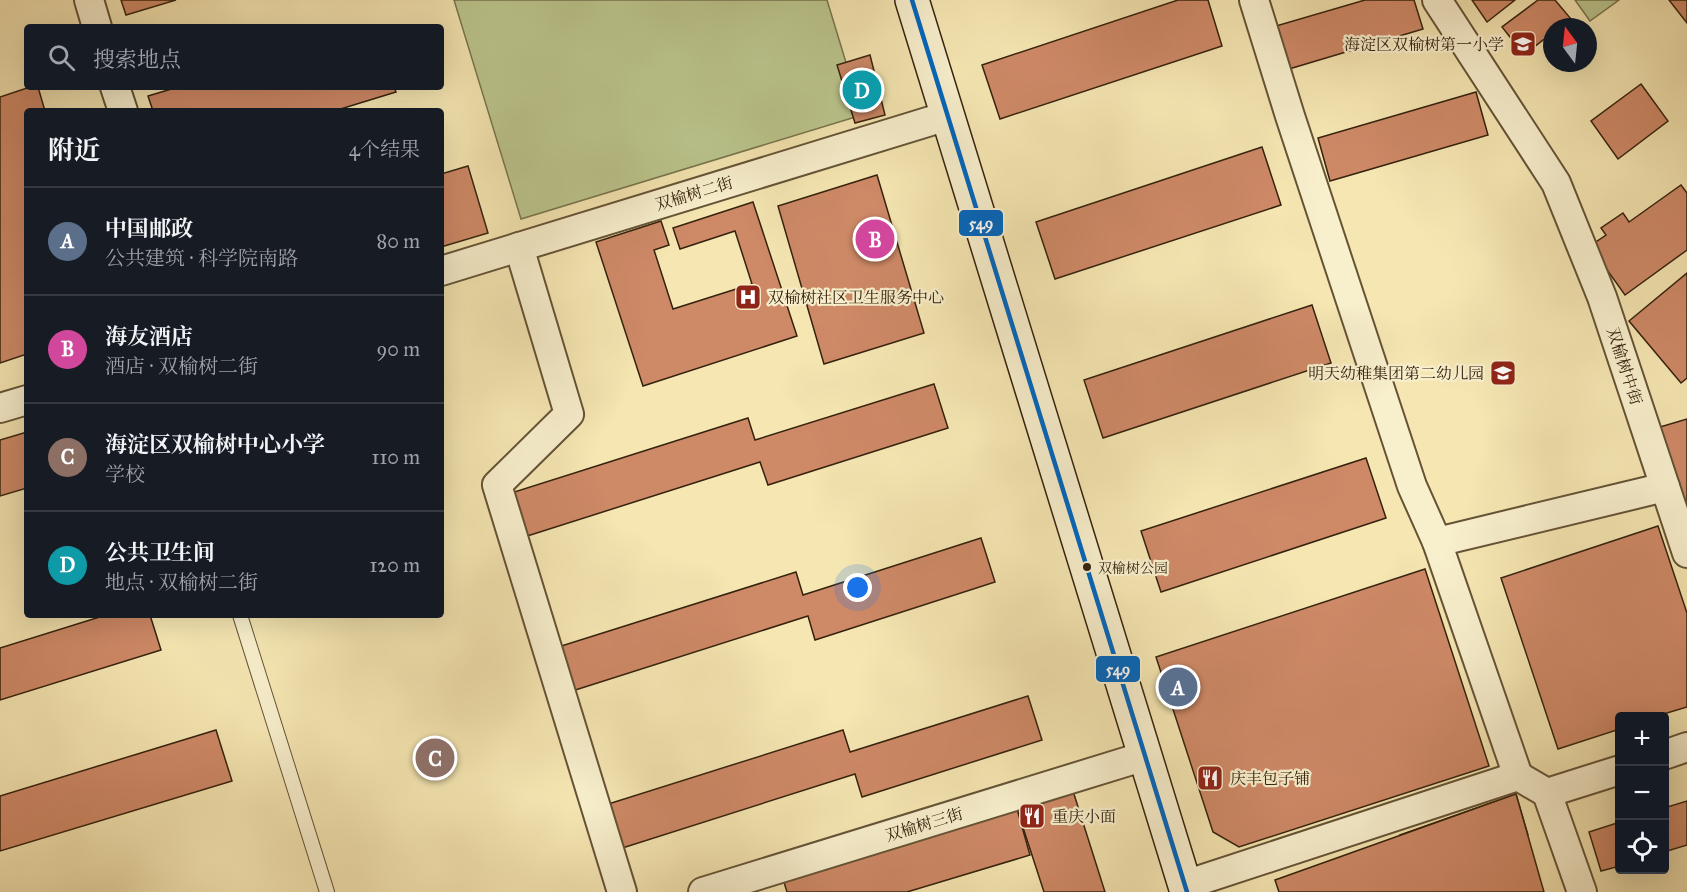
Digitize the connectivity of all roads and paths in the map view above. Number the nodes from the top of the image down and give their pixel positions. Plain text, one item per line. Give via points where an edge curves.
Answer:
1 (89, 0) edge
2 (912, 0) edge
3 (1254, 0) edge
4 (1437, 0) edge
5 (96, 24) edge
6 (116, 90) edge
7 (122, 108) edge
8 (947, 116) junction
9 (519, 247) junction
10 (444, 270) edge
11 (24, 401) edge
12 (0, 408) edge
13 (1665, 487) junction
14 (1437, 542) junction
15 (1687, 553) edge
16 (241, 618) edge
17 (1687, 747) edge
18 (1669, 754) edge
19 (1145, 756) junction
20 (1615, 772) edge
21 (1518, 776) junction
22 (1547, 793) junction
23 (1186, 888) edge
24 (327, 892) edge
25 (622, 892) edge
26 (703, 892) edge
27 (1582, 892) edge

1 - 5 street
2 - 8 street
3 - 14 street via 1412,486
4 - 13 street, 双榆树中街 via 1556,183 1602,297
6 - 7 street
8 - 9 street, 双榆树二街
8 - 19 street
9 - 10 street, 双榆树二街
9 - 25 street via 569,414 496,484
11 - 12 street
13 - 14 street
13 - 15 street, 双榆树中街
14 - 21 street
16 - 24 lane
17 - 18 street
19 - 23 street
19 - 26 street, 双榆树三街
20 - 22 street
21 - 22 street
21 - 23 street
22 - 27 street

